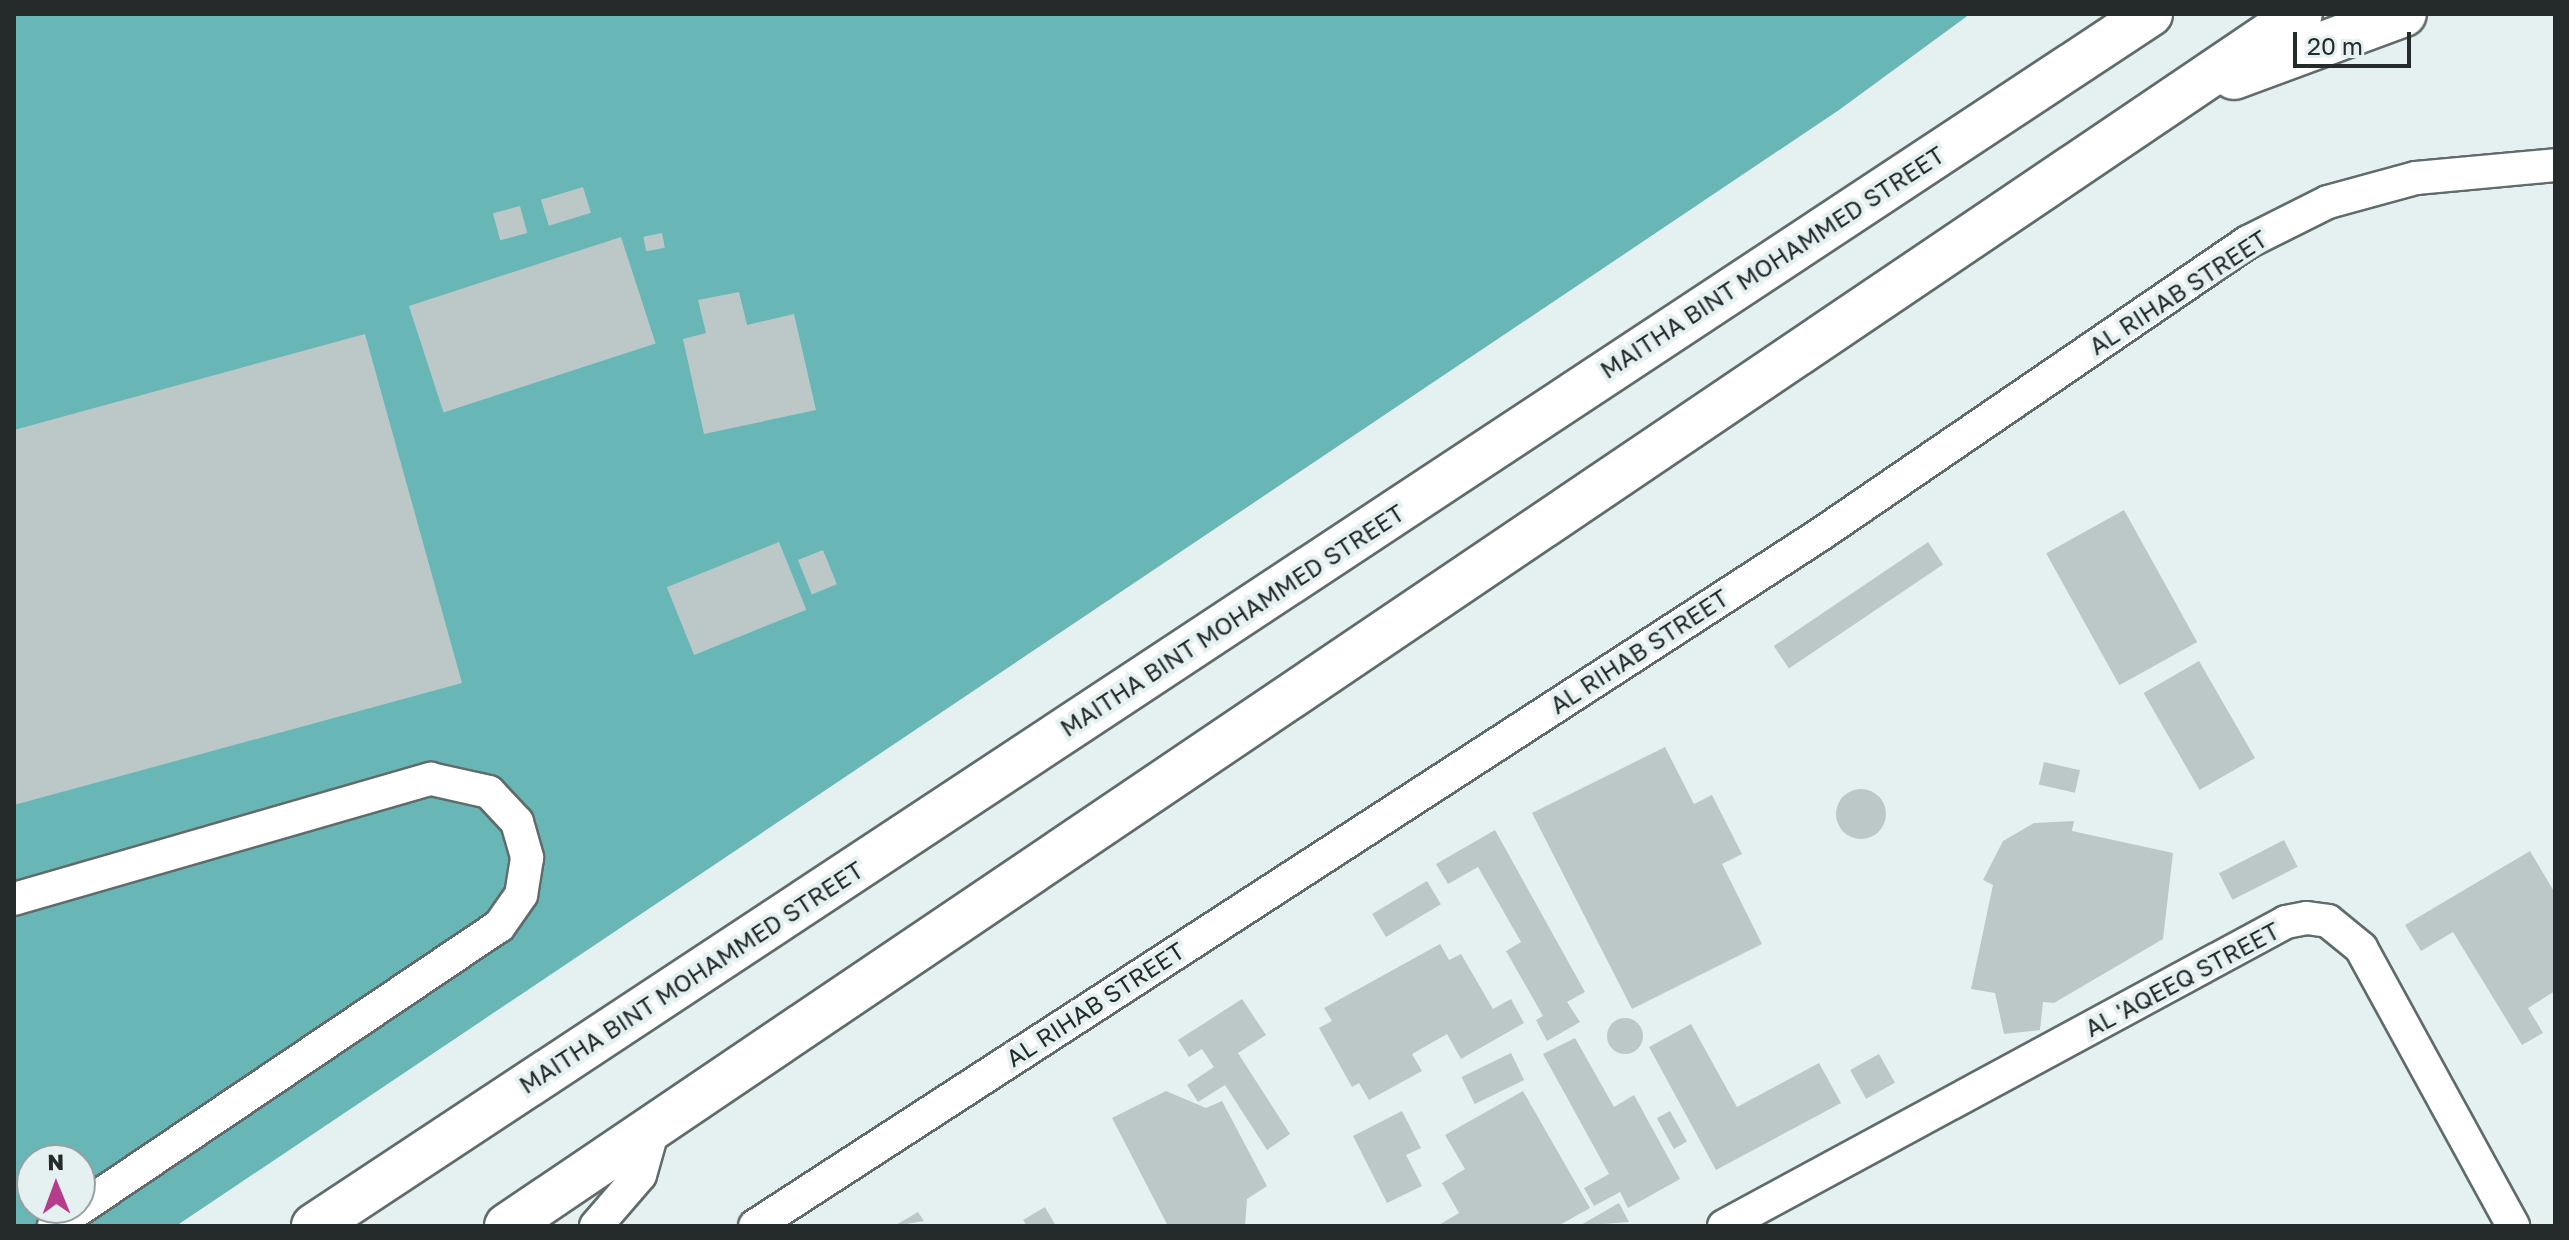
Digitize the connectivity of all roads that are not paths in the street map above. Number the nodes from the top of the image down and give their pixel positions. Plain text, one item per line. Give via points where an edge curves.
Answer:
1 (2300, 14) edge
2 (2404, 14) edge
3 (2146, 16) edge
4 (2175, 97) junction
5 (2555, 165) edge
6 (14, 899) edge
7 (652, 1133) junction
8 (54, 1226) edge
9 (314, 1226) edge
10 (507, 1226) edge
11 (596, 1226) edge
12 (755, 1226) edge
13 (1724, 1226) edge
14 (2513, 1226) edge

1 - 4 main road
2 - 4 main road
3 - 9 main road, MAITHA BINT MOHAMMED STREET
4 - 7 main road
5 - 12 street, AL RIHAB STREET via 2416,178 2328,202 2248,242 1821,534
6 - 8 street via 431,779 489,792 517,822 527,858 521,895 499,926
7 - 10 main road
7 - 11 street via 640,1175
13 - 14 street, AL 'AQEEQ STREET via 2286,922 2307,918 2328,921 2361,948

